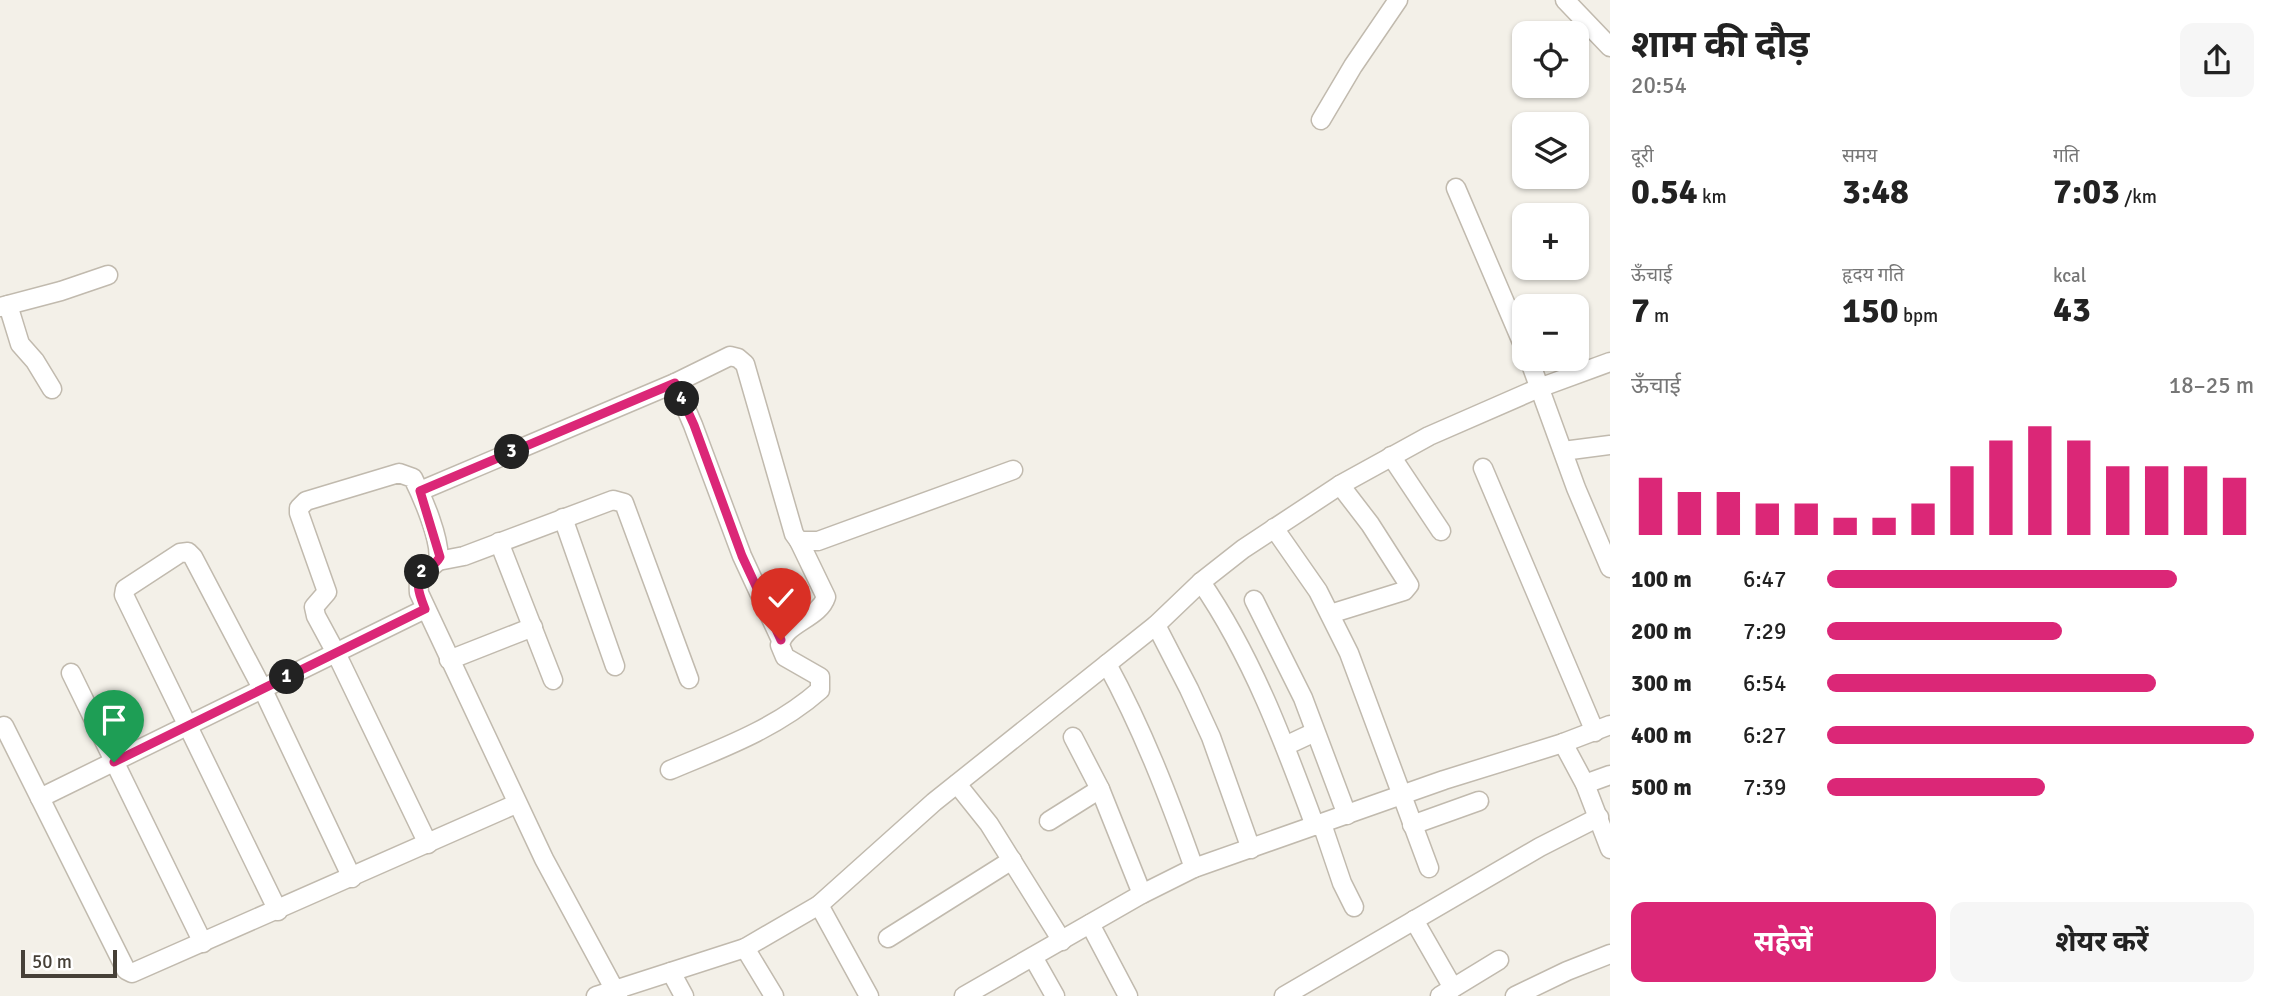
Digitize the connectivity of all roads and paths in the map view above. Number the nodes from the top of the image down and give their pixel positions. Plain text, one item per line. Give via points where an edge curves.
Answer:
1 (1398, 0) edge
2 (1564, 0) edge
3 (1610, 47) edge
4 (1321, 120) dead end
5 (1456, 188) dead end
6 (108, 275) dead end
7 (4, 306) edge
8 (1512, 319) edge
9 (1610, 362) edge
10 (1533, 371) edge
11 (675, 383) junction
12 (1539, 387) junction
13 (52, 389) dead end
14 (1610, 445) edge
15 (1563, 451) junction
16 (1391, 456) junction
17 (1483, 468) dead end
18 (1013, 470) dead end
19 (1340, 485) junction
20 (420, 491) junction
21 (563, 518) junction
22 (1274, 528) junction
23 (1441, 531) dead end
24 (799, 541) junction
25 (499, 542) junction
26 (439, 561) junction
27 (1610, 568) edge
28 (1201, 582) junction
29 (1254, 600) dead end
30 (425, 609) junction
31 (1330, 614) junction
32 (1156, 625) junction
33 (533, 627) junction
34 (781, 640) junction
35 (336, 653) junction
36 (449, 660) junction
37 (1107, 664) junction
38 (615, 666) dead end
39 (71, 673) dead end
40 (689, 679) dead end
41 (553, 680) dead end
42 (262, 690) junction
43 (188, 725) junction
44 (4, 726) dead end
45 (1602, 729) edge
46 (1315, 732) junction
47 (1073, 737) dead end
48 (1563, 743) junction
49 (1285, 746) junction
50 (114, 762) junction
51 (670, 770) dead end
52 (1610, 775) edge
53 (957, 784) junction
54 (1585, 784) junction
55 (1100, 789) junction
56 (1401, 796) junction
57 (40, 798) junction
58 (1479, 801) dead end
59 (516, 804) junction
60 (1347, 815) junction
61 (1598, 817) junction
62 (1049, 821) dead end
63 (1318, 825) junction
64 (1412, 825) junction
65 (428, 845) junction
66 (1251, 849) junction
67 (1610, 849) edge
68 (1012, 860) junction
69 (1429, 868) dead end
70 (1194, 869) junction
71 (352, 878) junction
72 (1142, 894) junction
73 (819, 905) junction
74 (1354, 908) dead end
75 (278, 911) junction
76 (1414, 920) junction
77 (1090, 924) junction
78 (888, 938) dead end
79 (1062, 941) junction
80 (203, 943) junction
81 (745, 948) junction
82 (1610, 954) edge
83 (1033, 957) junction
84 (1499, 960) dead end
85 (671, 972) junction
86 (616, 992) edge
87 (1446, 992) edge
88 (596, 996) edge
89 (684, 996) edge
90 (774, 996) edge
91 (869, 996) edge
92 (964, 996) edge
93 (1055, 996) edge
94 (1128, 996) edge
95 (1284, 996) edge
96 (1515, 996) edge

1 - 4 street
2 - 3 street
5 - 8 street
6 - 7 street
7 - 13 street via 20,344
9 - 12 street
10 - 12 street
11 - 20 street
11 - 24 street via 730,356 744,364
11 - 34 street via 742,556
12 - 15 street
12 - 16 street
14 - 15 street
15 - 27 street
16 - 19 street
16 - 23 street
17 - 45 street
18 - 24 street via 818,541
19 - 22 street
19 - 31 street via 1409,585 1404,592
20 - 26 street
20 - 35 street via 413,478 399,473 306,501 299,508 327,592 314,611
21 - 25 street
21 - 38 street
21 - 40 street via 612,500 624,503
22 - 28 street
22 - 31 street
24 - 34 street via 826,597 819,609
25 - 26 street
25 - 33 street
26 - 30 street via 418,580
28 - 32 street
28 - 49 street via 1236,639
29 - 46 street via 1289,665
30 - 35 street
30 - 36 street
31 - 56 street via 1363,688
32 - 37 street
32 - 66 street via 1211,737
33 - 36 street
33 - 41 street
34 - 51 street via 785,657 820,677 820,690 765,728
35 - 42 street
35 - 65 street
36 - 59 street
37 - 53 street
37 - 70 street via 1155,762
39 - 50 street
42 - 43 street
42 - 43 street via 193,557 180,553 125,589 124,595
42 - 71 street
43 - 50 street
43 - 75 street
44 - 57 street
45 - 48 street
46 - 49 street
46 - 60 street
47 - 55 street
48 - 54 street
48 - 56 street
49 - 63 street
50 - 57 street
50 - 80 street
52 - 54 street
53 - 68 street
53 - 73 street
54 - 61 street
55 - 62 street
55 - 72 street
56 - 60 street
56 - 64 street
57 - 80 street via 129,973
58 - 64 street
59 - 65 street
59 - 86 street
60 - 63 street
61 - 67 street
61 - 76 street
63 - 66 street
63 - 74 street
64 - 69 street
65 - 71 street
66 - 70 street
68 - 78 street
68 - 79 street
70 - 72 street
71 - 75 street
72 - 77 street
73 - 81 street
73 - 91 street
75 - 80 street
76 - 87 street
76 - 95 street
77 - 79 street
77 - 94 street
79 - 83 street
81 - 85 street
81 - 90 street
82 - 96 street
83 - 92 street
83 - 93 street
84 - 87 street
85 - 86 street
85 - 89 street
86 - 88 street

